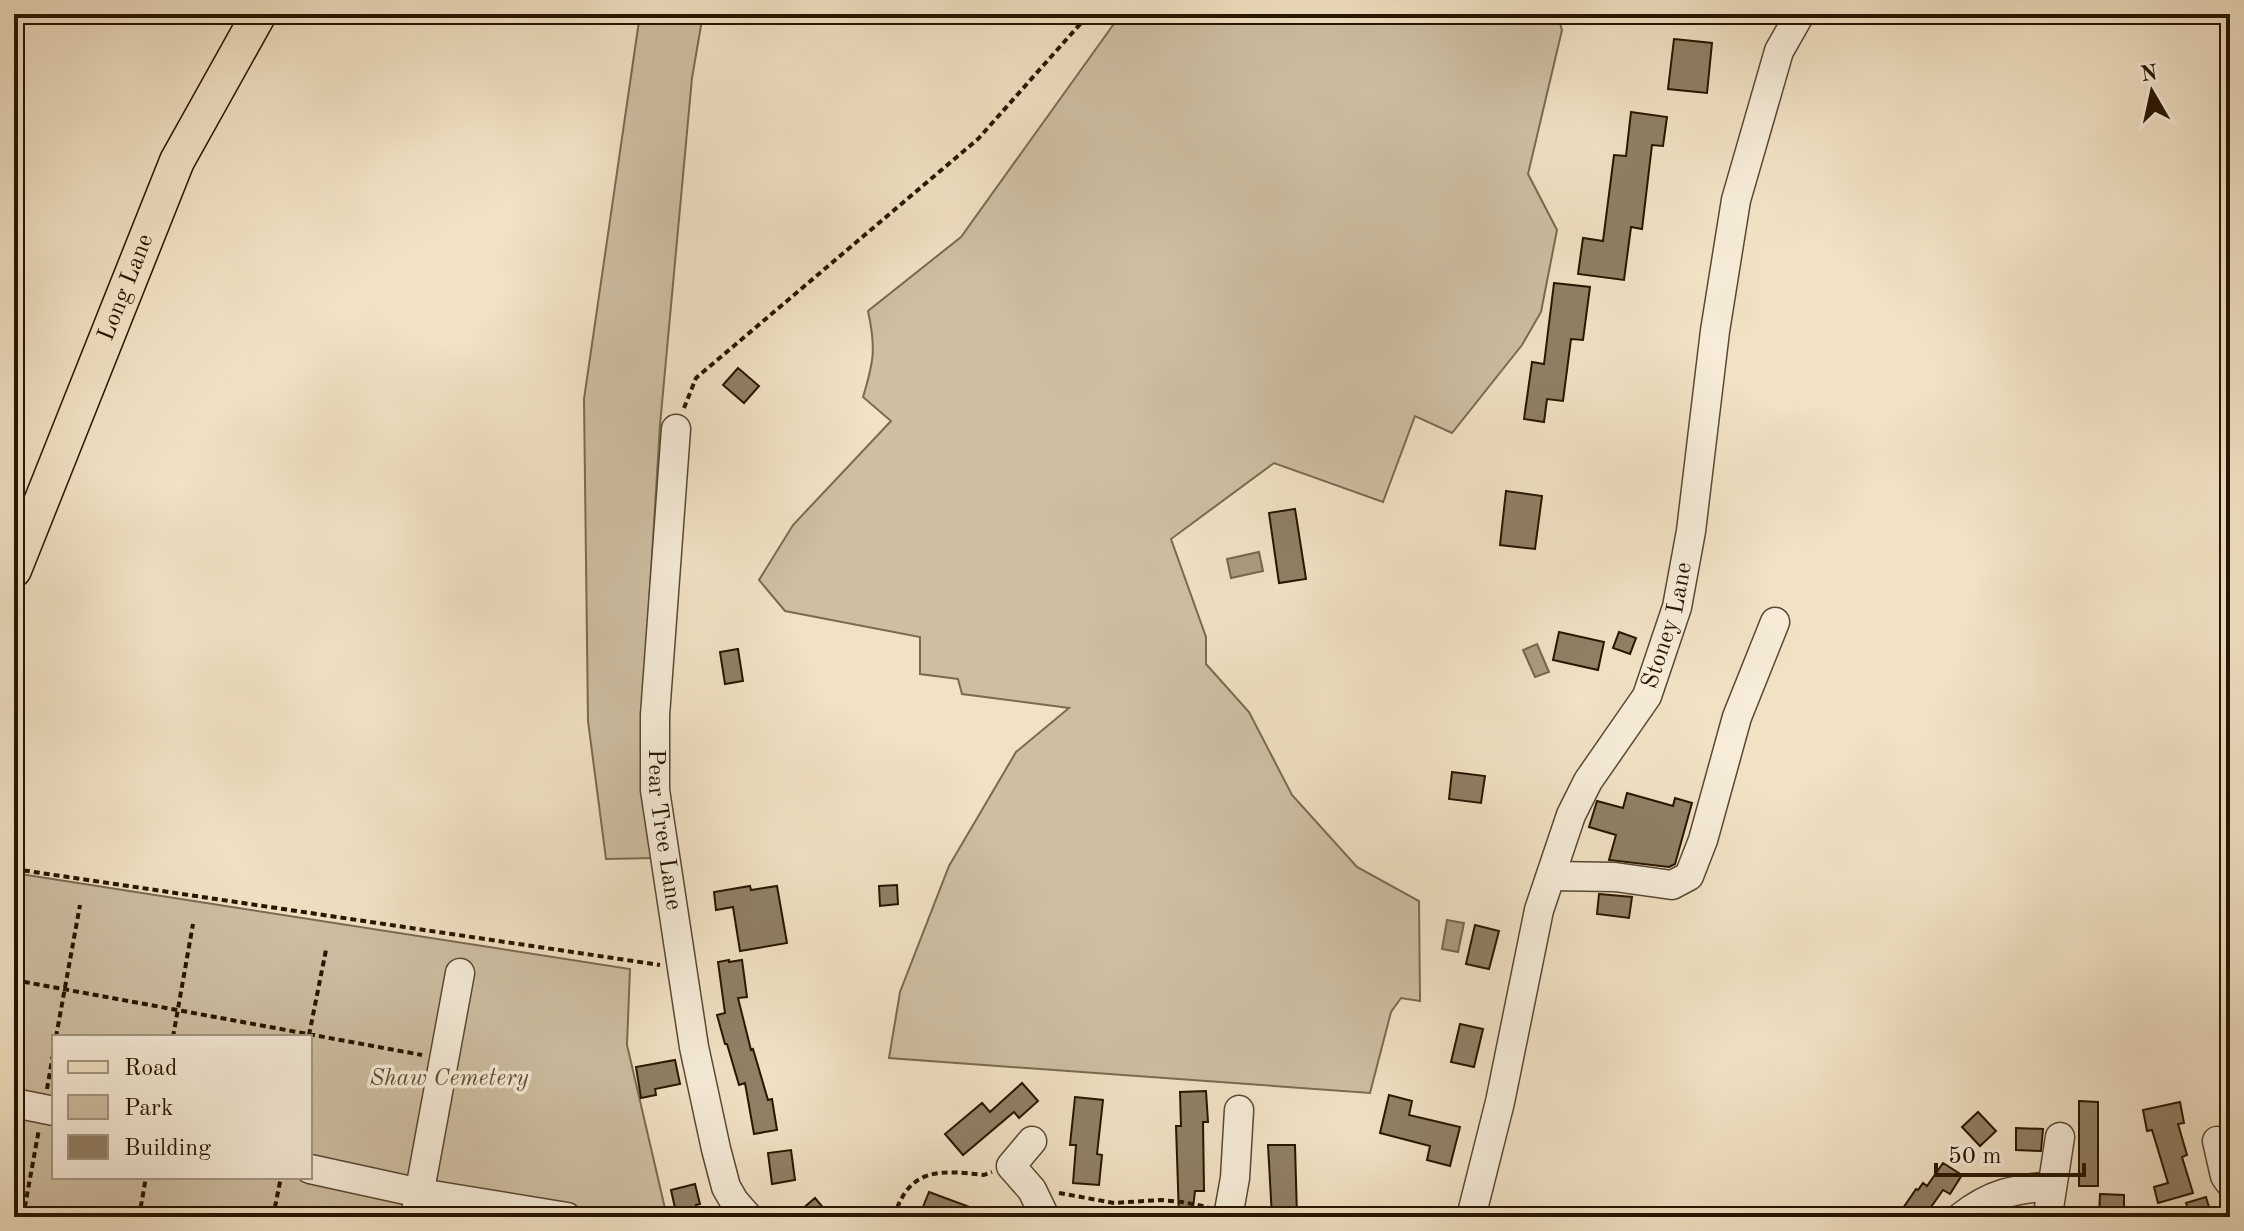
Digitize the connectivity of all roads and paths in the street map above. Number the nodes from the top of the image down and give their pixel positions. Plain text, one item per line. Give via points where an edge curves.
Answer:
1 (259, 14) edge
2 (1089, 14) edge
3 (1800, 14) edge
4 (676, 429) joint
5 (14, 570) edge
6 (1775, 622) dead end
7 (14, 869) edge
8 (1551, 876) junction
9 (80, 905) dead end
10 (193, 924) dead end
11 (326, 950) dead end
12 (681, 968) junction
13 (460, 973) dead end
14 (14, 980) edge
15 (65, 990) junction
16 (177, 1010) junction
17 (56, 1035) edge
18 (173, 1035) edge
19 (304, 1035) edge
20 (309, 1035) edge
21 (312, 1037) edge
22 (444, 1059) junction
23 (14, 1103) edge
24 (1239, 1110) dead end
25 (52, 1111) edge
26 (2060, 1137) dead end
27 (1032, 1141) dead end
28 (2217, 1141) dead end
29 (1011, 1166) junction
30 (312, 1170) edge
31 (146, 1179) edge
32 (281, 1179) edge
33 (2219, 1181) edge
34 (2052, 1186) junction
35 (1032, 1190) junction
36 (417, 1205) edge
37 (741, 1215) edge
38 (1228, 1216) edge
39 (139, 1217) edge
40 (273, 1217) edge
41 (567, 1217) edge
42 (894, 1217) edge
43 (1045, 1217) edge
44 (1471, 1217) edge
45 (1961, 1217) edge
46 (2050, 1217) edge

1 - 5 main road, Long Lane via 177,161
2 - 4 path via 978,139 696,378
3 - 8 street, Stoney Lane via 1779,51 1736,200 1677,607 1647,696 1588,781
4 - 12 street, Pear Tree Lane via 655,715 655,790
6 - 8 street via 1737,717 1689,876 1672,885
7 - 12 path
8 - 44 street, Stoney Lane
9 - 15 path
10 - 16 path
11 - 20 path
12 - 37 street, Pear Tree Lane via 716,1149 726,1187
13 - 22 street
14 - 15 path
15 - 16 path
15 - 17 path
16 - 18 path
16 - 19 path
21 - 22 path
22 - 36 street
23 - 25 street
24 - 38 street
26 - 34 street
27 - 29 street
28 - 33 street
29 - 35 street
29 - 42 path via 984,1175 930,1174 913,1182
30 - 36 street
31 - 39 path
32 - 40 path
34 - 45 street via 1991,1196
34 - 46 street
35 - 38 path via 1114,1203 1182,1202
35 - 43 street
36 - 41 street

